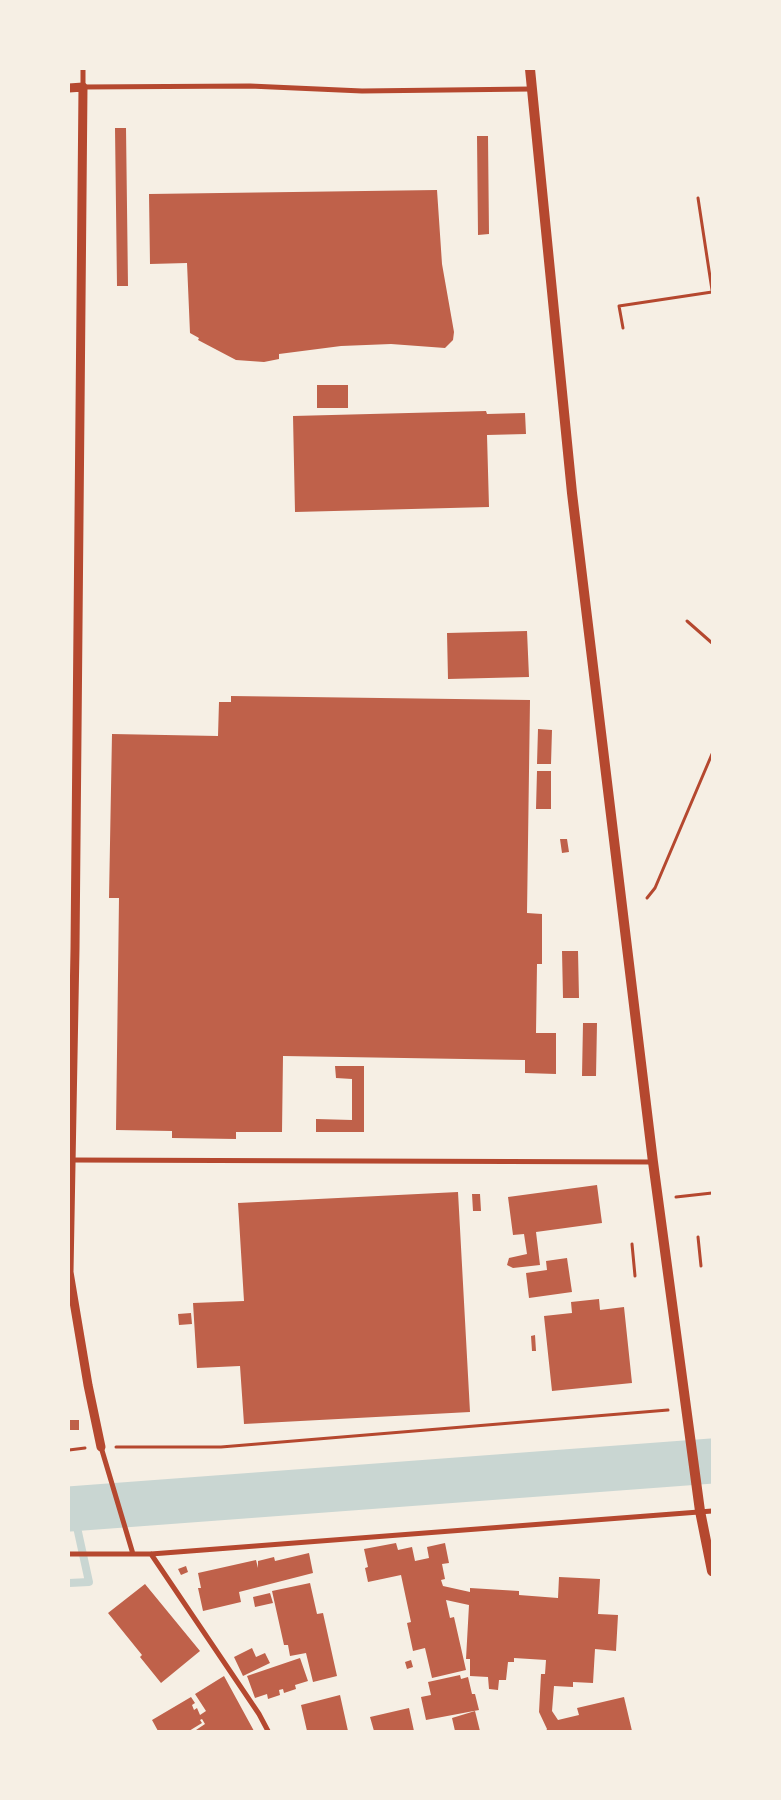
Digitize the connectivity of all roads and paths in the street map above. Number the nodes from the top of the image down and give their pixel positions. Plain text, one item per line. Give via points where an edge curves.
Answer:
1 (83, 69) edge
2 (530, 69) edge
3 (83, 87) junction
4 (69, 88) edge
5 (530, 89) junction
6 (698, 198) dead end
7 (712, 291) edge
8 (623, 328) dead end
9 (687, 621) dead end
10 (712, 643) edge
11 (712, 754) edge
12 (647, 898) dead end
13 (72, 949) edge
14 (72, 1160) junction
15 (653, 1162) junction
16 (712, 1193) edge
17 (658, 1199) junction
18 (698, 1236) dead end
19 (632, 1244) dead end
20 (701, 1266) dead end
21 (635, 1276) dead end
22 (686, 1409) junction
23 (101, 1447) junction
24 (69, 1450) edge
25 (700, 1511) junction
26 (712, 1511) edge
27 (69, 1554) edge
28 (133, 1554) junction
29 (151, 1554) junction
30 (712, 1571) edge
31 (268, 1731) edge

1 - 3 street
2 - 5 main road
3 - 4 street
3 - 5 street via 250,86 362,91
3 - 13 street
5 - 15 main road via 572,493
6 - 7 path
7 - 8 path via 619,306
9 - 10 path
11 - 12 path via 655,888
13 - 14 street
14 - 15 street
14 - 23 street via 69,1272
15 - 17 main road
16 - 17 path
17 - 22 main road
18 - 20 path
19 - 21 path
22 - 23 path via 221,1447
22 - 25 main road
23 - 24 path
23 - 28 street
25 - 26 street
25 - 29 street
25 - 30 main road
27 - 28 street
28 - 29 street
29 - 31 street

